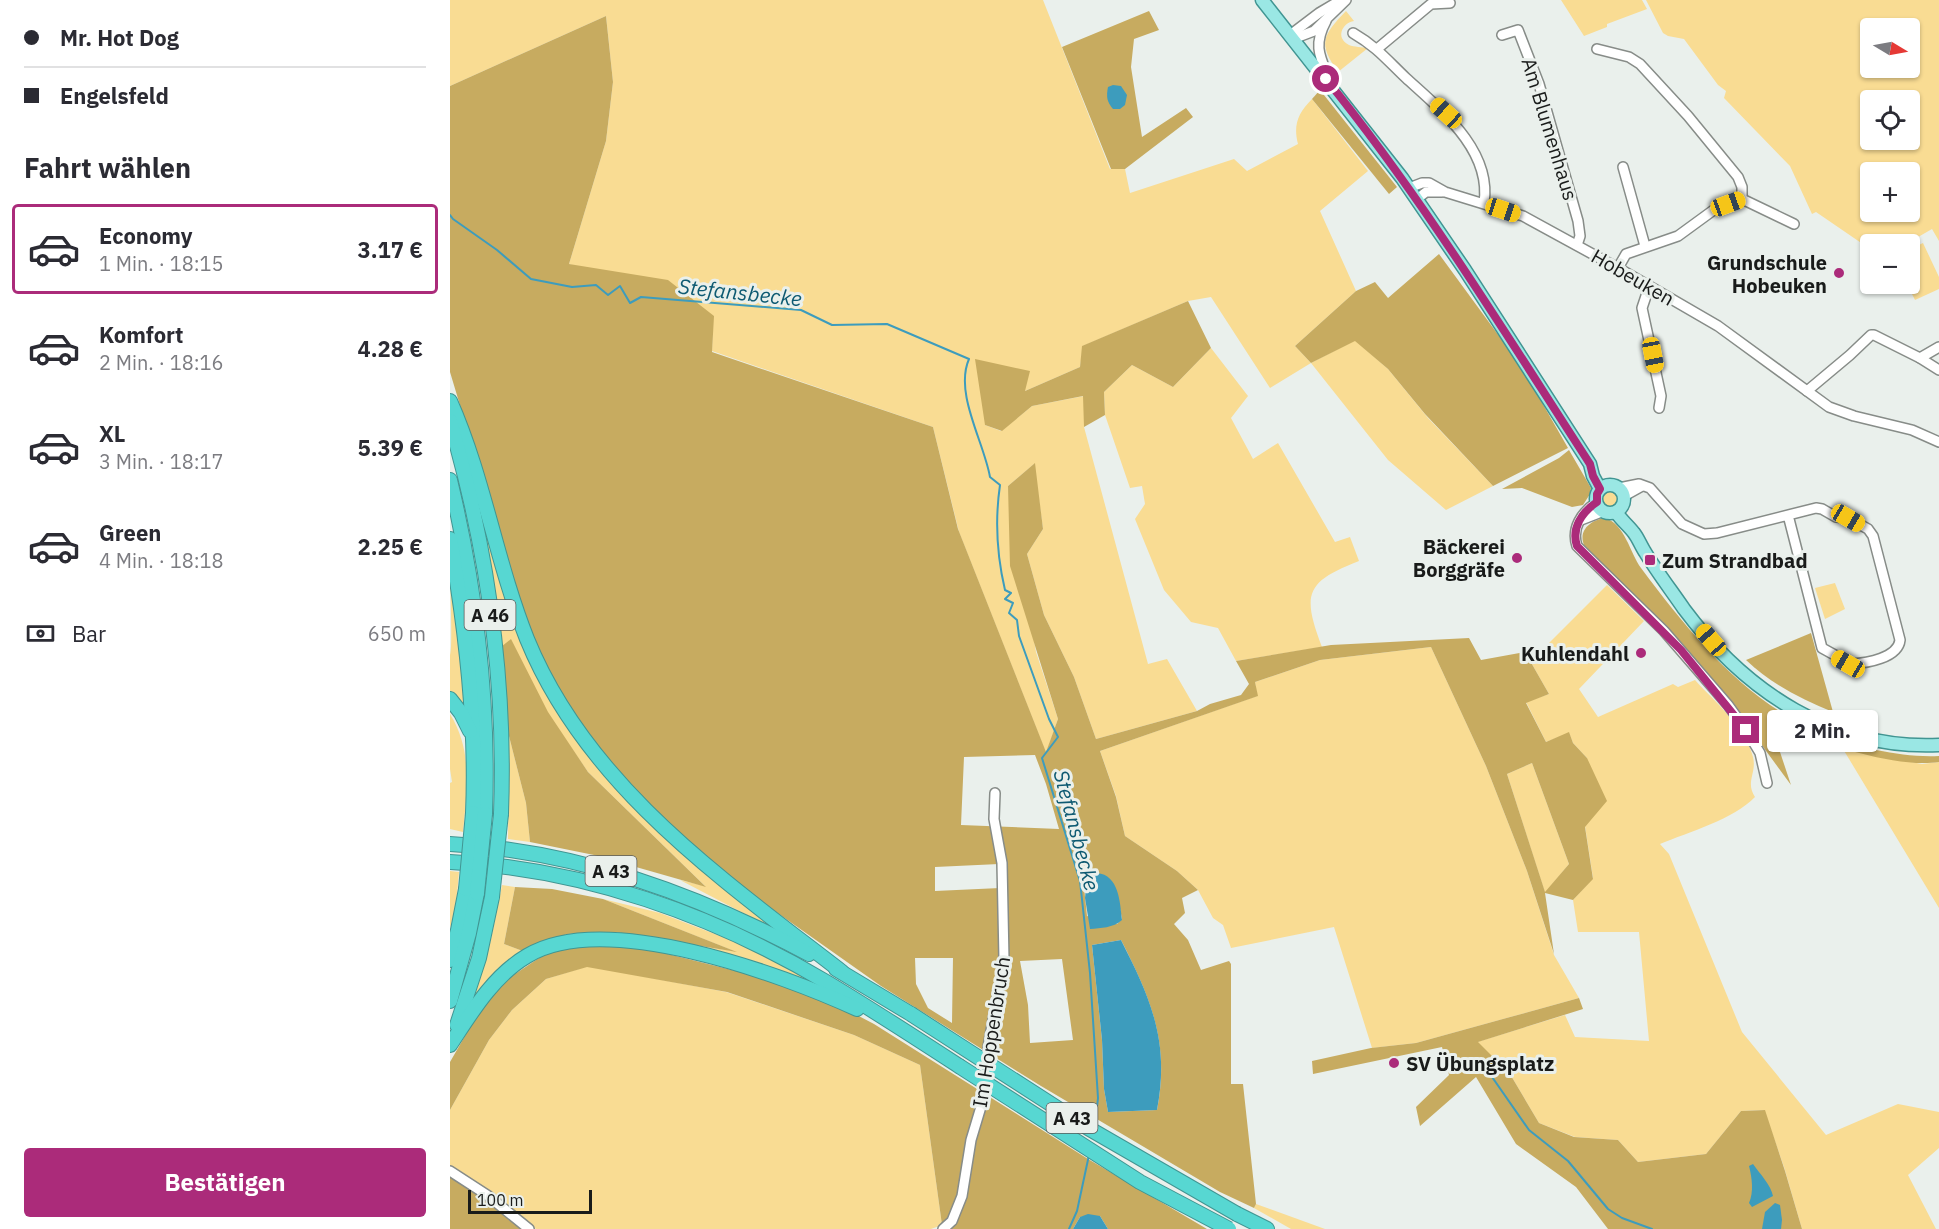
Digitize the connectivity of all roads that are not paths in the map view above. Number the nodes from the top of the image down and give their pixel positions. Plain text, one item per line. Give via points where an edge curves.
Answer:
1 (1262, 0) edge
2 (1341, 0) edge
3 (1346, 0) edge
4 (1450, 3) dead end
5 (1326, 21) junction
6 (1353, 33) dead end
7 (1502, 34) dead end
8 (1292, 37) junction
9 (1377, 49) junction
10 (1597, 49) dead end
11 (1334, 89) junction
12 (1623, 167) dead end
13 (1409, 188) junction
14 (1445, 192) junction
15 (1417, 199) junction
16 (1742, 199) junction
17 (1484, 203) junction
18 (1794, 224) dead end
19 (1577, 245) junction
20 (1645, 246) junction
21 (1618, 268) junction
22 (1649, 286) junction
23 (1939, 347) edge
24 (1920, 358) junction
25 (1939, 370) edge
26 (1807, 391) junction
27 (450, 401) edge
28 (1659, 408) dead end
29 (450, 421) edge
30 (1939, 442) edge
31 (450, 480) edge
32 (1611, 498) junction
33 (1788, 515) junction
34 (450, 539) edge
35 (450, 699) edge
36 (473, 739) junction
37 (1939, 745) edge
38 (1767, 783) dead end
39 (995, 793) dead end
40 (479, 813) junction
41 (450, 835) edge
42 (450, 844) edge
43 (514, 850) junction
44 (450, 862) edge
45 (472, 891) junction
46 (452, 949) edge
47 (450, 960) edge
48 (842, 972) junction
49 (450, 1001) edge
50 (902, 1030) junction
51 (450, 1041) edge
52 (450, 1045) edge
53 (450, 1171) edge
54 (529, 1229) edge
55 (943, 1229) edge
56 (1229, 1229) edge
57 (1267, 1229) edge

1 - 8 main road
2 - 8 street
3 - 5 street
4 - 9 street via 1431,4
5 - 8 street via 1310,33
5 - 11 street via 1318,49
6 - 9 street
7 - 19 street, Am Blumenhaus via 1518,30 1539,84 1578,221
8 - 11 main road
9 - 17 street via 1459,130 1483,175
10 - 16 street via 1640,64 1738,177
11 - 13 main road
12 - 20 street
13 - 14 street, Hobeuken via 1429,183
13 - 15 main road
14 - 15 street, Hobeuken via 1426,192
14 - 17 street, Hobeuken
15 - 32 main road via 1512,341 1590,464 1593,476
16 - 18 street
16 - 20 street via 1714,209 1678,236
17 - 19 street, Hobeuken via 1523,216
19 - 21 street, Hobeuken
20 - 21 street via 1626,254
21 - 22 street, Hobeuken
22 - 26 street, Hobeuken via 1718,326
22 - 28 street via 1642,308 1660,389
23 - 24 street
24 - 25 street
24 - 26 street via 1871,335
26 - 30 street, Hobeuken via 1842,413 1912,430
27 - 48 highway via 474,464 528,640 565,711 611,772 666,830
29 - 51 highway, A 46, bridge via 473,511 490,614 501,747 501,814 492,897 474,976
31 - 40 highway, A 46 via 478,644 485,733
32 - 33 street via 1642,486 1654,492 1682,524 1704,534
32 - 37 main road via 1623,523 1686,611 1734,665 1760,687 1815,722 1841,732 1891,744
32 - 38 street via 1588,507 1575,533 1577,546 1664,631 1728,705 1760,753
33 - 33 street via 1819,508 1848,518 1870,532 1899,640 1896,651 1851,664 1822,648
34 - 36 highway via 466,641
35 - 36 highway
36 - 40 highway
39 - 55 street, Im Hoppenbruch via 994,819 1002,863 1004,960 988,1047 986,1090 971,1140 962,1196 952,1221
40 - 45 highway, bridge
41 - 43 highway
42 - 43 highway, A 43
43 - 48 highway, A 43 via 594,865 674,891
44 - 50 highway, A 43 via 565,877 670,908 771,952
45 - 46 highway
45 - 49 highway via 463,957
46 - 47 highway
48 - 57 highway, A 43, bridge via 1089,1128
50 - 52 highway via 848,1005 718,958 650,943 575,939 540,949 508,970 484,995
50 - 56 highway, A 43, bridge via 1140,1182
53 - 54 street

